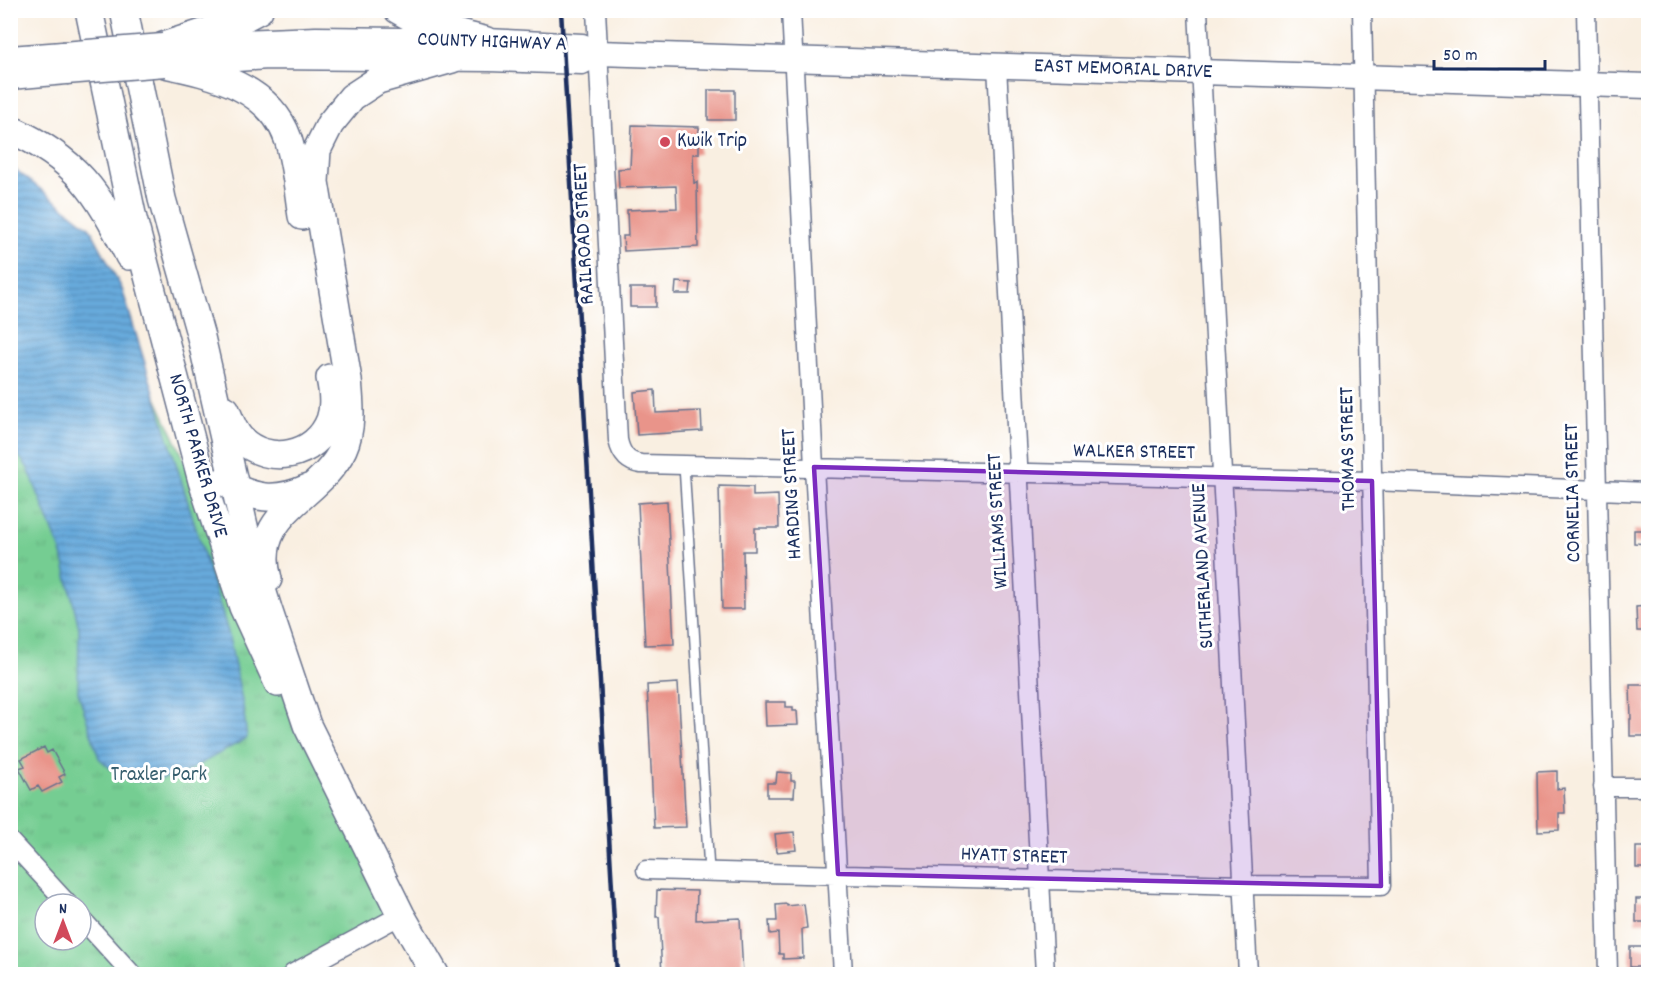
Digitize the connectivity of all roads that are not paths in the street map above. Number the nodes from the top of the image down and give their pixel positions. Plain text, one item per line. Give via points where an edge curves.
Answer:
1 (89, 10) edge
2 (124, 10) edge
3 (259, 10) edge
4 (398, 10) edge
5 (596, 10) edge
6 (791, 10) edge
7 (1198, 10) edge
8 (1362, 10) edge
9 (1586, 10) edge
10 (487, 41) junction
11 (598, 53) junction
12 (164, 55) junction
13 (10, 58) edge
14 (452, 59) junction
15 (793, 59) junction
16 (65, 63) junction
17 (997, 66) junction
18 (1201, 72) junction
19 (10, 76) edge
20 (1364, 77) junction
21 (1588, 84) junction
22 (1648, 86) edge
23 (10, 129) edge
24 (159, 320) junction
25 (201, 337) junction
26 (188, 428) junction
27 (622, 454) joint
28 (684, 465) junction
29 (814, 467) junction
30 (1019, 473) junction
31 (1221, 478) junction
32 (1372, 481) junction
33 (311, 487) junction
34 (235, 489) junction
35 (1596, 490) junction
36 (1648, 492) edge
37 (276, 630) junction
38 (1603, 787) junction
39 (1648, 787) edge
40 (10, 841) edge
41 (646, 870) dead end
42 (709, 871) junction
43 (381, 874) junction
44 (838, 874) junction
45 (1039, 880) junction
46 (1244, 885) junction
47 (1381, 886) joint
48 (57, 892) edge
49 (401, 915) junction
50 (93, 931) edge
51 (132, 975) edge
52 (292, 975) edge
53 (435, 975) edge
54 (843, 975) edge
55 (1045, 975) edge
56 (1248, 975) edge
57 (1608, 975) edge

1 - 24 main road, NORTH PARKER DRIVE via 132,219
2 - 25 main road, NORTH PARKER DRIVE via 162,200
3 - 12 main road
4 - 10 main road via 416,21
5 - 11 street, RAILROAD STREET
6 - 15 street, HARDING STREET
7 - 18 street, SUTHERLAND AVENUE
8 - 20 street, THOMAS STREET
9 - 21 street, CORNELIA STREET
10 - 11 main road, COUNTY HIGHWAY A via 582,46
10 - 12 main road, COUNTY HIGHWAY A via 326,39
11 - 14 main road, COUNTY HIGHWAY A via 582,62
11 - 15 main road, EAST MEMORIAL DRIVE
11 - 27 street, RAILROAD STREET
12 - 14 main road, COUNTY HIGHWAY A
12 - 16 main road, COUNTY HIGHWAY A, bridge
12 - 25 main road via 257,97 275,116 287,138 333,390 330,420 318,439 299,451 275,455 257,450 241,439 231,424
13 - 16 main road, COUNTY HIGHWAY A
14 - 33 main road via 378,80 352,97 330,124 317,150 315,182 350,410 349,433 342,451
15 - 17 main road, EAST MEMORIAL DRIVE
15 - 29 street, HARDING STREET
16 - 19 main road, COUNTY HIGHWAY A
17 - 18 main road, EAST MEMORIAL DRIVE
17 - 30 street, WILLIAMS STREET
18 - 20 main road, EAST MEMORIAL DRIVE
18 - 31 street, SUTHERLAND AVENUE
20 - 21 main road, EAST MEMORIAL DRIVE
20 - 32 street, THOMAS STREET
21 - 22 main road, EAST MEMORIAL DRIVE
21 - 35 street, CORNELIA STREET
23 - 24 main road via 52,151 91,189 110,216
24 - 26 main road, NORTH PARKER DRIVE
25 - 34 main road, NORTH PARKER DRIVE
26 - 34 main road via 210,470
26 - 43 main road, NORTH PARKER DRIVE via 243,607 273,674
27 - 28 street, WALKER STREET via 635,463
28 - 29 street, WALKER STREET
28 - 42 lane
29 - 30 street, WALKER STREET
29 - 44 street, HARDING STREET
30 - 31 street, WALKER STREET
30 - 45 street, WILLIAMS STREET
31 - 32 street, WALKER STREET
31 - 46 street, SUTHERLAND AVENUE
32 - 35 street, WALKER STREET
32 - 47 street, THOMAS STREET
33 - 34 main road via 279,497 249,495
33 - 37 main road via 270,531 265,569
34 - 37 main road, NORTH PARKER DRIVE via 249,548
35 - 36 street, WALKER STREET
35 - 38 street, CORNELIA STREET
37 - 43 main road, NORTH PARKER DRIVE via 307,725
38 - 39 street
38 - 57 street, CORNELIA STREET
40 - 48 street
41 - 42 street, HYATT STREET
42 - 44 street, HYATT STREET
43 - 49 main road, NORTH PARKER DRIVE
44 - 45 street, HYATT STREET
44 - 54 street, HARDING STREET
45 - 46 street, HYATT STREET
45 - 55 street, WILLIAMS STREET
46 - 47 street, HYATT STREET
46 - 56 street, SUTHERLAND AVENUE
49 - 52 street
49 - 53 main road, NORTH PARKER DRIVE
50 - 51 street

